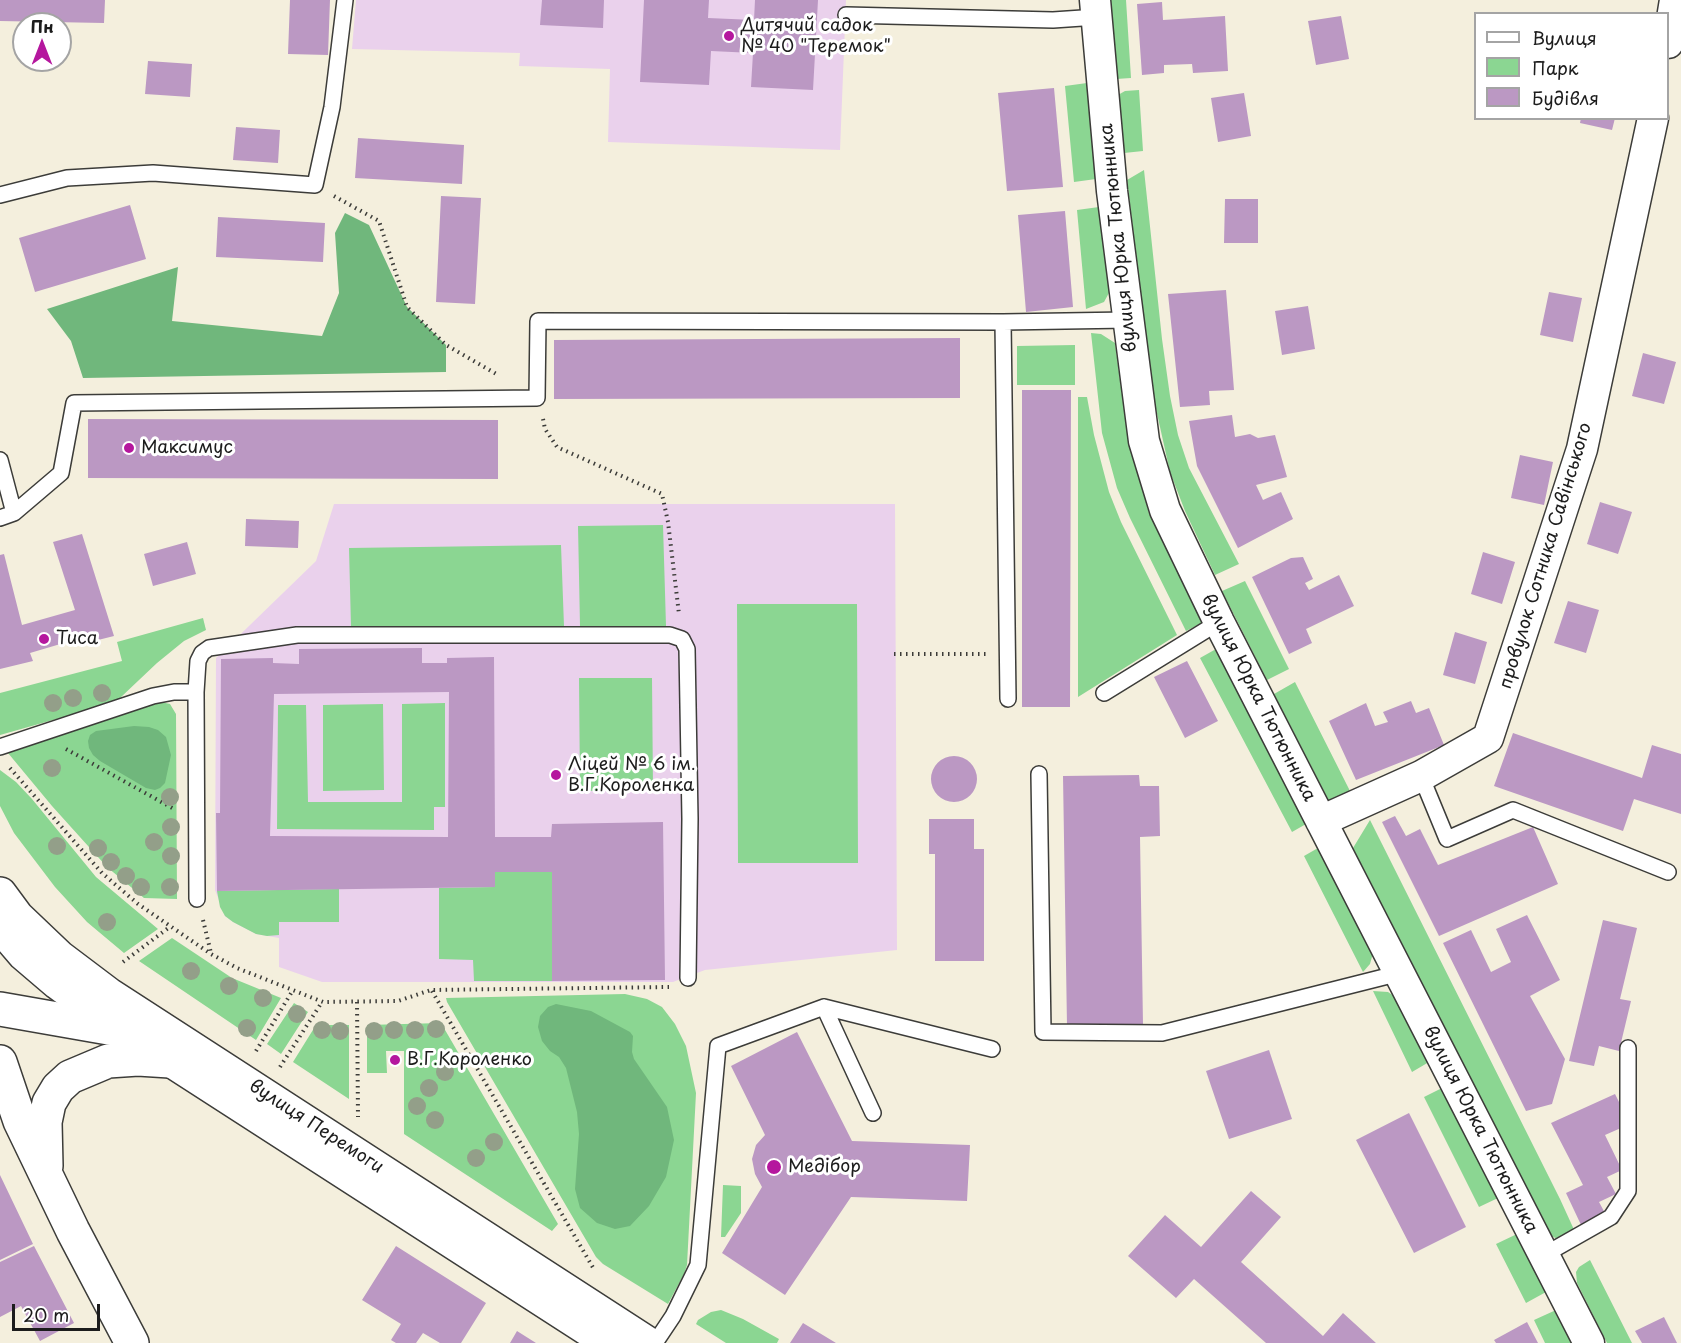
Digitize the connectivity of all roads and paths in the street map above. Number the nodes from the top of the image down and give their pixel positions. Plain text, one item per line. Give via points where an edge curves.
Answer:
1 (345, 0) edge
2 (1675, 0) edge
3 (1096, 8) edge
4 (846, 15) dead end
5 (1669, 37) edge
6 (1653, 120) edge
7 (315, 185) junction
8 (0, 195) edge
9 (1128, 320) junction
10 (1003, 322) junction
11 (537, 398) junction
12 (0, 460) edge
13 (7, 516) edge
14 (1219, 622) junction
15 (682, 639) junction
16 (894, 654) dead end
17 (1007, 654) junction
18 (196, 692) junction
19 (1104, 693) dead end
20 (1008, 699) dead end
21 (39, 734) junction
22 (0, 747) edge
23 (6, 763) dead end
24 (1039, 774) dead end
25 (1421, 776) junction
26 (196, 821) junction
27 (1321, 821) junction
28 (1668, 872) dead end
29 (0, 894) edge
30 (197, 899) joint
31 (171, 926) junction
32 (0, 928) edge
33 (211, 954) junction
34 (123, 962) dead end
35 (1400, 973) junction
36 (688, 978) joint
37 (293, 990) junction
38 (431, 990) junction
39 (322, 1002) junction
40 (357, 1002) junction
41 (824, 1007) junction
42 (0, 1009) edge
43 (120, 1030) junction
44 (1628, 1048) dead end
45 (992, 1049) dead end
46 (256, 1051) dead end
47 (170, 1061) junction
48 (280, 1067) dead end
49 (233, 1073) junction
50 (2, 1085) edge
51 (873, 1113) dead end
52 (358, 1117) dead end
53 (46, 1174) junction
54 (1544, 1255) junction
55 (595, 1270) dead end
56 (132, 1343) edge
57 (607, 1343) edge
58 (647, 1343) edge
59 (655, 1343) edge
60 (1589, 1343) edge

1 - 7 lane via 332,107
2 - 5 street
3 - 4 lane via 1053,20
3 - 9 street, вулиця Юрка Тютюнника
6 - 25 street, провулок Сотника Савінського via 1582,449 1488,738
7 - 8 lane via 153,173 67,178
7 - 11 path via 379,221 407,307 446,345
9 - 10 lane
9 - 14 street, вулиця Юрка Тютюнника via 1144,441 1165,510
10 - 11 lane via 538,321
10 - 17 lane
11 - 13 lane via 74,404 61,473
11 - 15 path via 545,429 557,447 662,494
12 - 13 lane
14 - 19 lane
14 - 27 street, вулиця Юрка Тютюнника
15 - 18 lane via 670,635 297,635 209,648 198,661
15 - 36 lane via 687,649 690,797
16 - 17 path
17 - 20 lane
18 - 21 lane via 153,696
18 - 26 lane
21 - 22 lane
21 - 26 path
23 - 31 path via 102,873
24 - 35 lane via 1043,1032 1162,1033
25 - 27 street, провулок Сотника Савінського
25 - 28 lane via 1447,839 1513,810
26 - 30 lane
27 - 35 street, вулиця Юрка Тютюнника
29 - 49 main road, вулиця Перемоги via 17,917 59,957 117,1000
30 - 33 path
31 - 33 path
31 - 34 path
32 - 43 street, вулиця Перемоги via 23,955 57,984
33 - 37 path
35 - 54 street, вулиця Юрка Тютюнника
36 - 38 path via 675,987
37 - 39 path
37 - 46 path
38 - 40 path via 398,1001
38 - 55 path
39 - 40 path
39 - 48 path
40 - 52 path
41 - 45 lane
41 - 51 lane
41 - 59 lane via 718,1046 698,1265
42 - 43 main road
43 - 47 street, вулиця Перемоги
43 - 49 main road
44 - 54 lane via 1628,1191 1611,1217
47 - 49 main road
47 - 53 main road via 108,1061 70,1077 49,1103 45,1122
47 - 57 street, вулиця Перемоги
49 - 58 main road, вулиця Перемоги
50 - 53 main road
53 - 56 main road
54 - 60 street, вулиця Юрка Тютюнника

